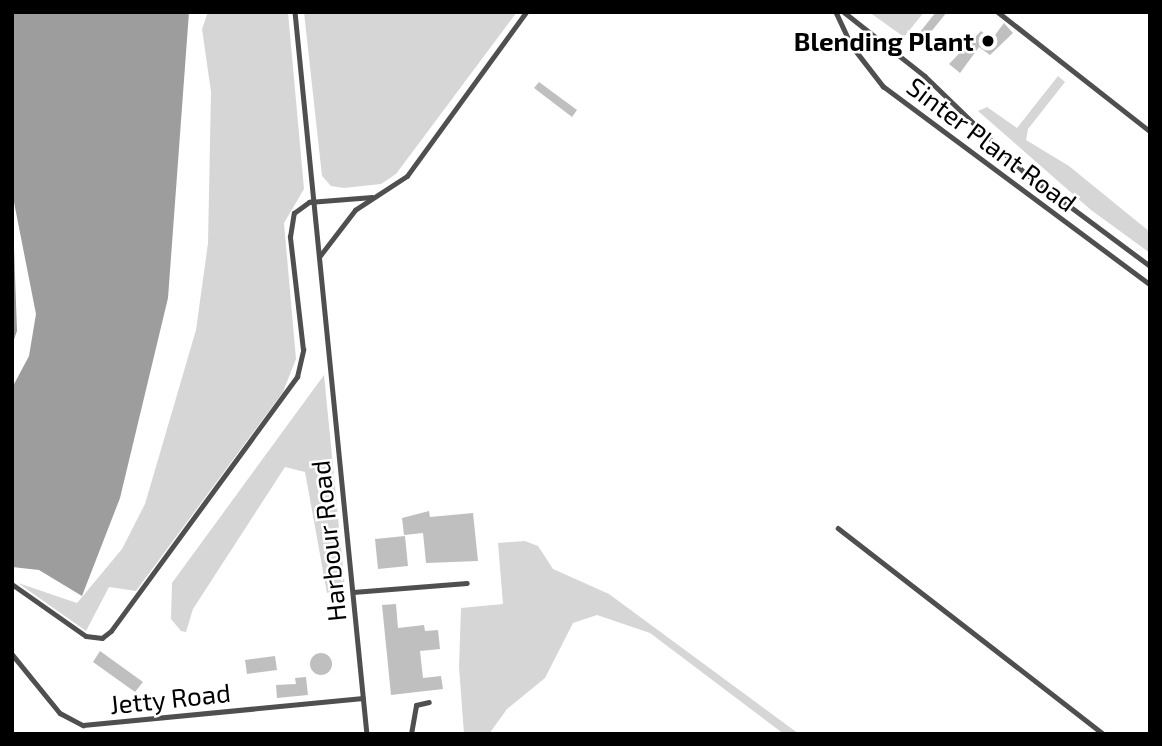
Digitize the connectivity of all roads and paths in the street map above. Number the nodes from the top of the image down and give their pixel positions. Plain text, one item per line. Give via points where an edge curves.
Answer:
1 (295, 12) edge
2 (526, 12) edge
3 (836, 12) edge
4 (844, 12) edge
5 (998, 12) edge
6 (1150, 131) edge
7 (372, 197) junction
8 (313, 201) junction
9 (318, 259) junction
10 (1150, 266) edge
11 (1150, 284) edge
12 (838, 528) dead end
13 (467, 583) dead end
14 (12, 584) edge
15 (353, 592) junction
16 (12, 654) edge
17 (364, 698) junction
18 (429, 702) dead end
19 (367, 734) edge
20 (411, 734) edge
21 (1104, 734) edge

1 - 8 lane
2 - 7 lane via 407,176 391,191
3 - 11 lane, Sinter Plant Road via 852,46 883,86
4 - 10 lane via 925,76 1024,172
5 - 6 lane
7 - 8 lane
7 - 9 lane via 339,227
8 - 9 lane
8 - 14 lane via 296,210 290,226 302,344 297,377 111,631 102,638 86,636
9 - 15 lane, Harbour Road
12 - 21 lane
13 - 15 lane
15 - 17 lane, Harbour Road
16 - 17 lane, Jetty Road via 60,713 83,725
17 - 19 lane, Harbour Road
18 - 20 lane via 416,705

